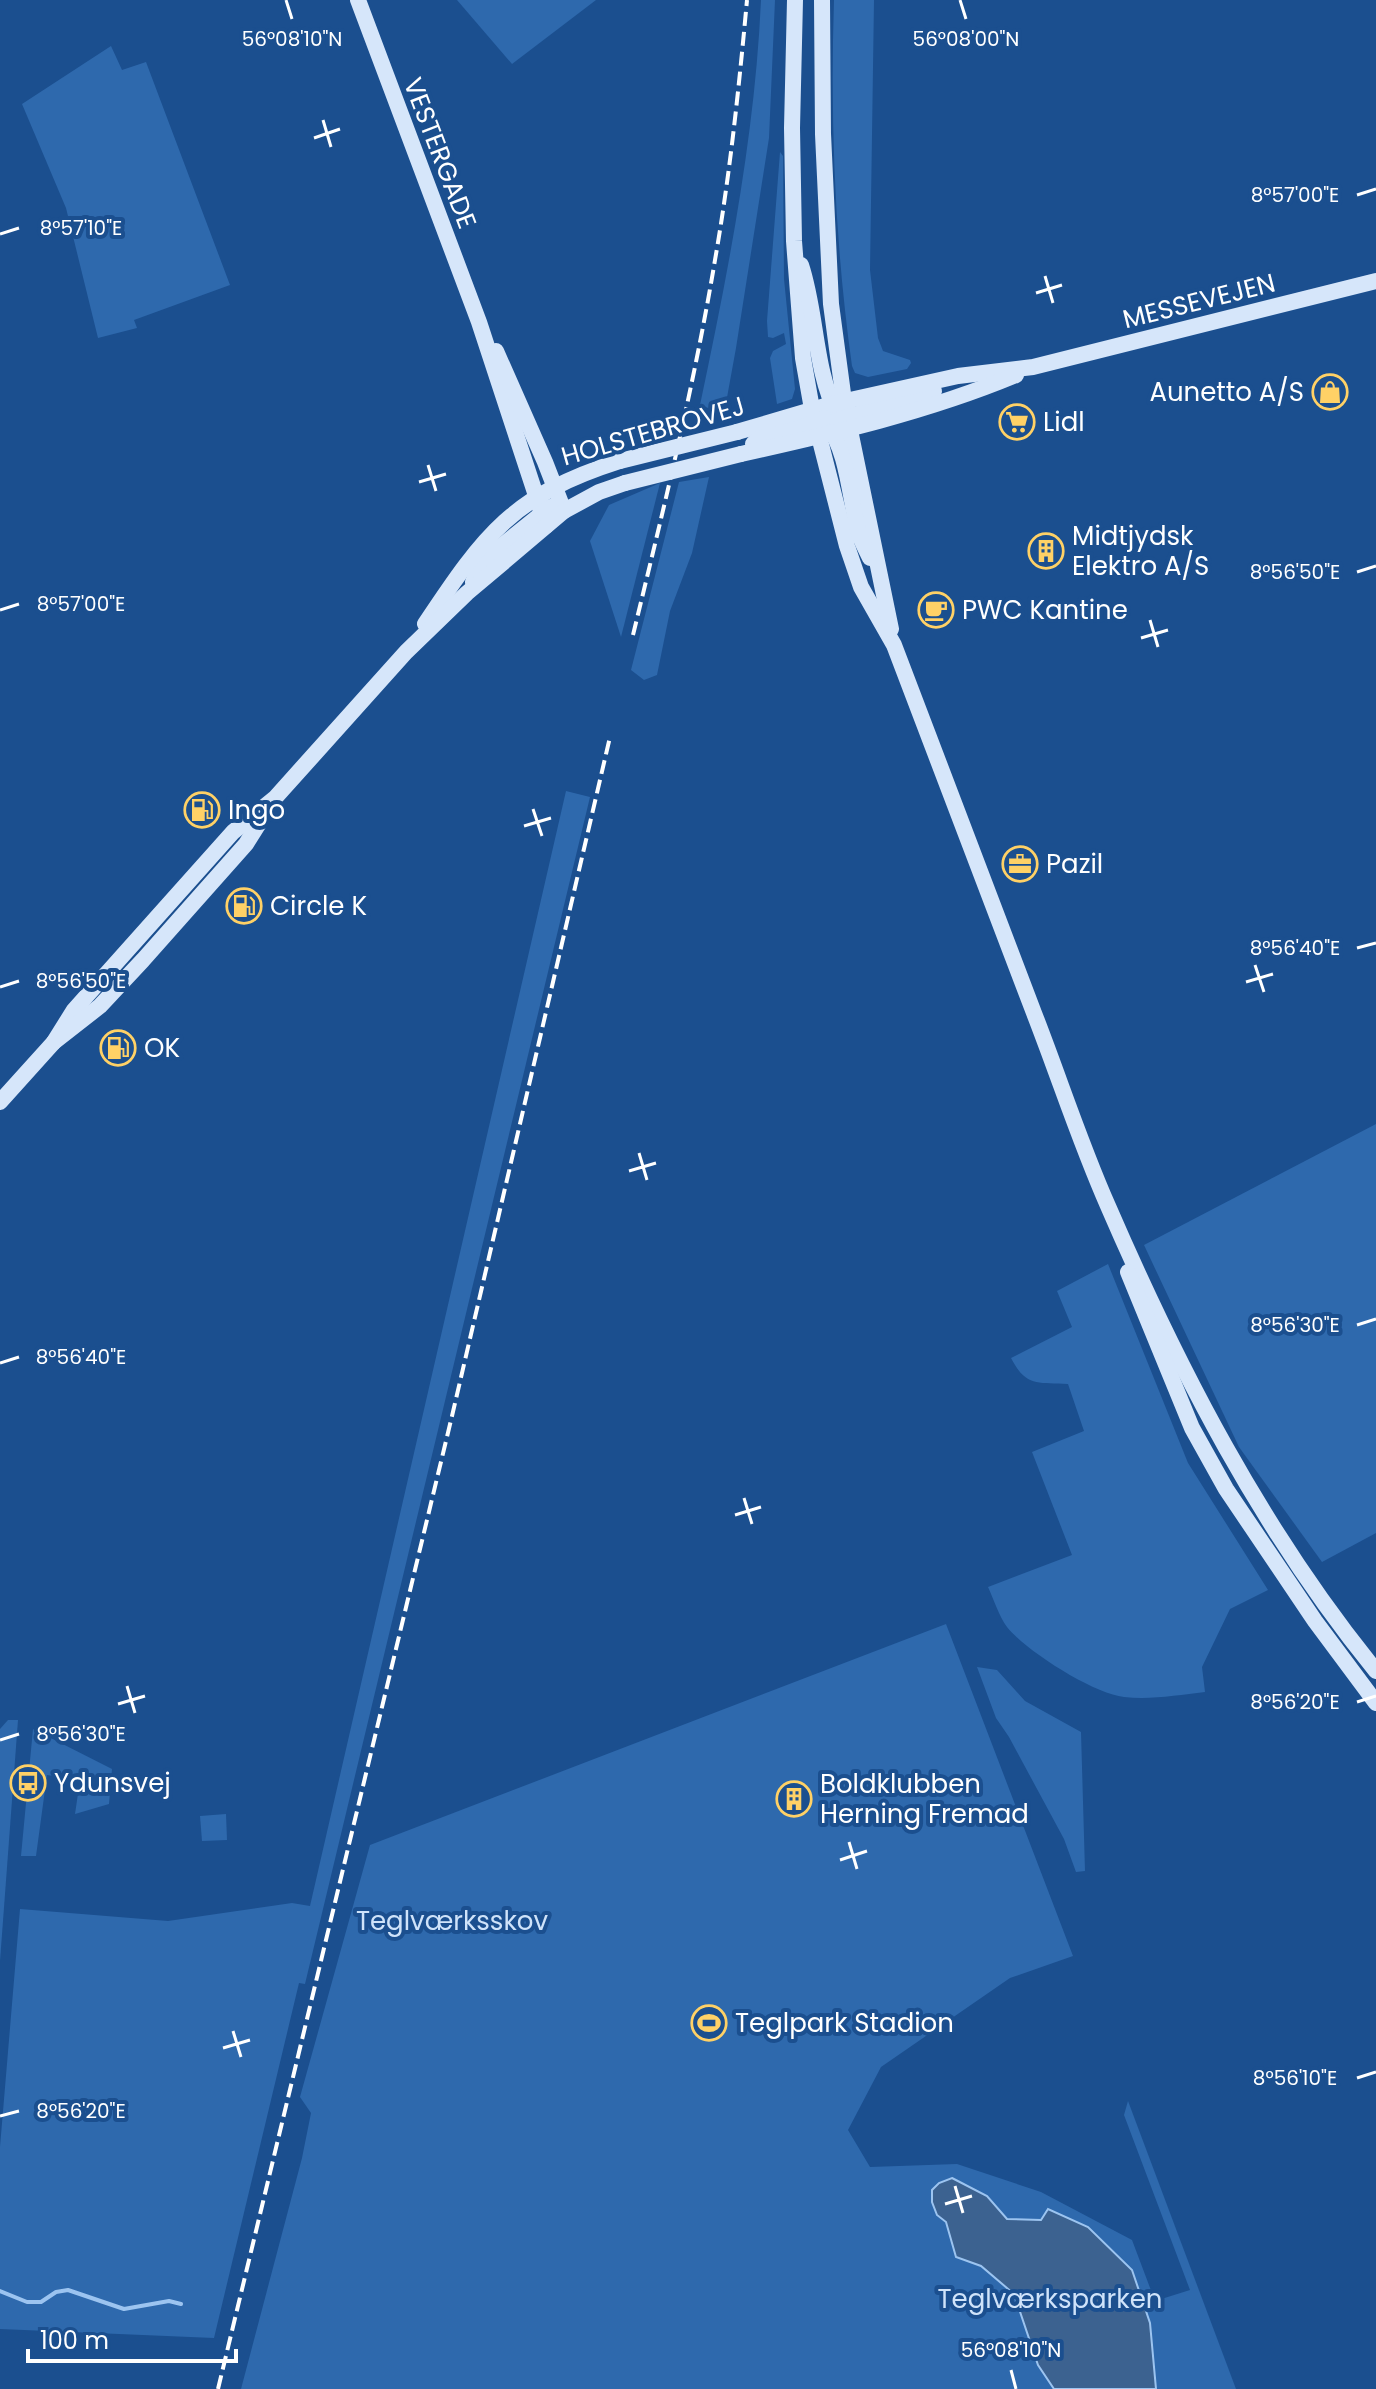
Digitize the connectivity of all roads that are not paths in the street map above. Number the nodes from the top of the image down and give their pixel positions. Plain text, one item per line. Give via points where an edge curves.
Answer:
1 (358, 0) edge
2 (795, 0) edge
3 (822, 0) edge
4 (1376, 281) edge
5 (479, 322) junction
6 (1033, 367) junction
7 (831, 419) junction
8 (554, 486) junction
9 (537, 497) junction
10 (564, 511) junction
11 (544, 520) junction
12 (894, 645) junction
13 (406, 652) junction
14 (0, 1102) edge
15 (1107, 1205) junction
16 (1376, 1671) edge
17 (1376, 1703) edge

1 - 5 main road, VESTERGADE
2 - 7 main road via 794,241 810,293
3 - 7 main road
4 - 6 main road, MESSEVEJEN
5 - 8 main road, VESTERGADE via 502,359
5 - 9 main road, VESTERGADE
6 - 7 main road, MESSEVEJEN via 958,376
6 - 7 main road, MESSEVEJEN via 962,397
7 - 8 main road, HOLSTEBROVEJ, bridge via 737,432 620,461
7 - 10 main road, HOLSTEBROVEJ, bridge via 741,454 625,483
7 - 12 main road via 860,537 881,581
7 - 12 main road via 847,546 861,587
8 - 9 main road, HOLSTEBROVEJ
8 - 10 main road, VESTERGADE
8 - 11 main road
9 - 11 main road, VESTERGADE
9 - 13 main road, HOLSTEBROVEJ via 489,535
10 - 11 main road, HOLSTEBROVEJ
11 - 13 main road, HOLSTEBROVEJ
12 - 15 main road
13 - 14 main road, HOLSTEBROVEJ via 275,798 233,832 74,1010 54,1042
15 - 16 main road via 1188,1378 1246,1484
15 - 17 main road via 1125,1266 1192,1428 1261,1542

